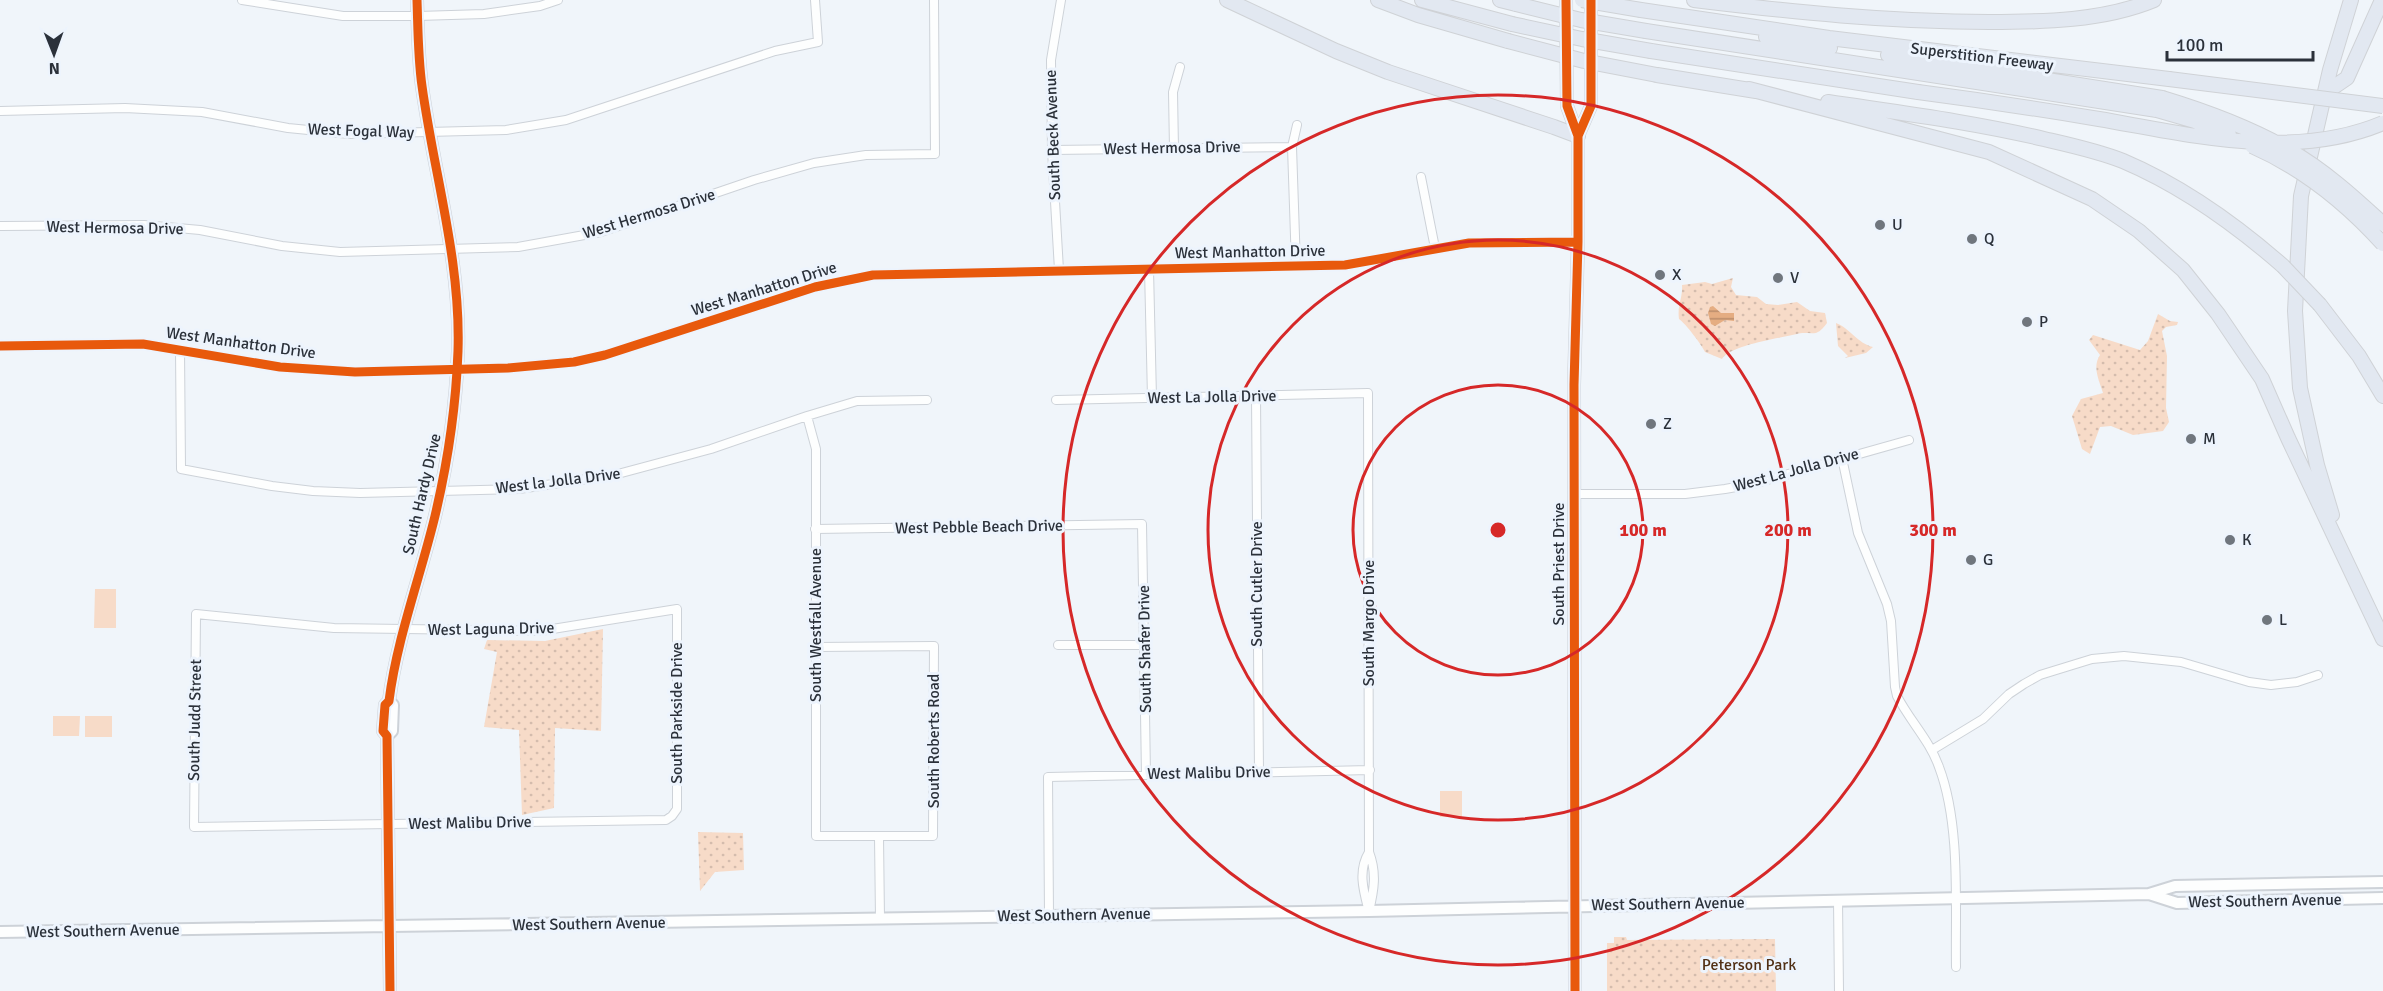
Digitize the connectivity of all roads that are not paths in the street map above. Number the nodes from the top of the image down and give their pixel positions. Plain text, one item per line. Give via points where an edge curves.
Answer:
1 (242, 0) edge
2 (417, 0) edge
3 (558, 0) edge
4 (815, 0) edge
5 (934, 0) edge
6 (1062, 0) edge
7 (1227, 0) edge
8 (1378, 0) edge
9 (1422, 0) edge
10 (1500, 0) edge
11 (1566, 0) edge
12 (1582, 0) edge
13 (1591, 0) edge
14 (1694, 0) edge
15 (2154, 0) edge
16 (2351, 0) edge
17 (2382, 0) edge
18 (1641, 10) junction
19 (418, 16) junction
20 (1180, 67) dead end
21 (1749, 90) junction
22 (2325, 93) junction
23 (2159, 104) junction
24 (2383, 106) edge
25 (0, 111) edge
26 (2383, 123) edge
27 (1297, 124) dead end
28 (430, 133) junction
29 (1578, 136) junction
30 (1292, 147) junction
31 (1174, 149) junction
32 (1052, 150) junction
33 (1421, 177) dead end
34 (2383, 224) edge
35 (0, 226) edge
36 (1578, 242) junction
37 (2383, 244) edge
38 (1435, 248) junction
39 (452, 249) junction
40 (1296, 266) junction
41 (1149, 269) junction
42 (1059, 270) junction
43 (0, 346) edge
44 (180, 349) junction
45 (457, 369) junction
46 (1368, 393) joint
47 (1256, 396) junction
48 (2383, 396) edge
49 (1152, 398) junction
50 (927, 400) dead end
51 (1056, 400) dead end
52 (807, 416) junction
53 (1909, 440) dead end
54 (1842, 458) junction
55 (441, 491) junction
56 (1575, 494) junction
57 (1142, 524) joint
58 (815, 530) junction
59 (2347, 562) junction
60 (677, 609) joint
61 (196, 614) joint
62 (403, 630) junction
63 (2383, 639) edge
64 (1058, 645) dead end
65 (1144, 645) junction
66 (816, 647) junction
67 (2318, 675) dead end
68 (1932, 750) junction
69 (1370, 770) junction
70 (1259, 772) junction
71 (1146, 775) junction
72 (672, 816) joint
73 (387, 825) junction
74 (194, 827) joint
75 (879, 837) junction
76 (2383, 882) edge
77 (2149, 894) junction
78 (1955, 898) junction
79 (2383, 898) edge
80 (1838, 900) junction
81 (1574, 906) junction
82 (1369, 911) junction
83 (1049, 915) junction
84 (880, 919) junction
85 (389, 927) junction
86 (0, 932) edge
87 (1956, 967) dead end
88 (390, 991) edge
89 (1575, 991) edge
90 (1839, 991) edge

1 - 19 street via 343,16
2 - 19 main road, South Hardy Drive
3 - 19 street via 484,14
4 - 28 street, West Fogal Way via 818,42 775,51 566,120 506,130
5 - 39 street, West Hermosa Drive via 935,154 866,155 814,163 601,232 518,247
6 - 32 street, South Beck Avenue via 1050,60
7 - 29 highway via 1389,72
8 - 21 highway, bridge via 1418,15 1584,61
9 - 26 highway, bridge via 1582,39 2210,138 2267,143 2323,140
10 - 23 highway, bridge via 1646,31
11 - 29 main road, South Priest Drive via 1567,106
12 - 18 highway, Superstition Freeway, bridge
13 - 29 main road, South Priest Drive via 1592,106
14 - 15 highway via 1808,14 1948,22 2032,22 2094,16
16 - 22 highway
17 - 22 highway via 2347,78
18 - 23 highway via 1791,42 1907,58
18 - 24 highway, Superstition Freeway, bridge via 1829,38
19 - 28 main road, South Hardy Drive via 421,76
20 - 31 street via 1173,92
21 - 48 highway, bridge via 2008,130 2122,161 2218,214 2283,266 2320,305 2359,356
21 - 59 highway via 1989,152 2092,199 2139,231 2183,270 2262,379
22 - 59 highway via 2301,196 2295,311 2300,388 2317,465
23 - 34 highway, bridge via 2241,126 2290,150 2356,198
23 - 37 highway, bridge via 2295,167 2342,204
25 - 28 street, West Fogal Way via 125,108 202,112 288,128 349,134
27 - 30 street
28 - 39 main road, South Hardy Drive
29 - 36 main road, South Priest Drive
30 - 31 street, West Hermosa Drive
30 - 40 street
31 - 32 street, West Hermosa Drive
32 - 42 street, South Beck Avenue
33 - 38 street
35 - 39 street, West Hermosa Drive via 144,225 340,252
36 - 38 street, West Manhatton Drive via 1469,243
36 - 56 main road, South Priest Drive
38 - 40 street, West Manhatton Drive via 1345,266
39 - 45 main road, South Hardy Drive via 458,311
40 - 41 street, West Manhatton Drive
41 - 42 street, West Manhatton Drive
41 - 49 street
42 - 45 street, West Manhatton Drive via 894,273 848,279 605,355 574,362
43 - 44 street, West Manhatton Drive via 143,344
44 - 45 street, West Manhatton Drive via 280,367 355,372
44 - 55 street, West la Jolla Drive via 181,470 313,491
45 - 55 main road, South Hardy Drive via 452,432
46 - 47 street, West La Jolla Drive
46 - 69 street, South Margo Drive
47 - 49 street, West La Jolla Drive
47 - 70 street, South Cutler Drive
49 - 51 street, West La Jolla Drive
50 - 52 street, West la Jolla Drive via 857,401
52 - 55 street, West la Jolla Drive via 711,449 614,475 519,489
52 - 58 street, South Westfall Avenue via 816,449
53 - 54 street, West La Jolla Drive
54 - 56 street, West La Jolla Drive via 1725,489 1685,494
54 - 68 street via 1858,533 1891,621 1897,696
55 - 62 main road, South Hardy Drive
56 - 81 main road, South Priest Drive
57 - 58 street, West Pebble Beach Drive
57 - 65 street, South Shafer Drive
58 - 66 street, South Westfall Avenue
59 - 63 highway
60 - 62 street, West Laguna Drive via 540,631
60 - 72 street, South Parkside Drive via 677,809
61 - 62 street, West Laguna Drive
61 - 74 street, South Judd Street
62 - 73 main road, South Hardy Drive via 389,701 393,705 392,731 387,736
64 - 65 street
65 - 71 street, South Shafer Drive
66 - 75 street, South Westfall Avenue via 816,836
66 - 75 street, South Roberts Road via 934,646 933,836
67 - 68 street via 2271,685 2181,662 2124,656 2092,659 2024,684 1983,719
68 - 78 street via 1951,809
69 - 70 street, West Malibu Drive
69 - 82 street, South Margo Drive via 1374,889
70 - 71 street, West Malibu Drive
71 - 83 street, West Malibu Drive via 1048,777
72 - 73 street, West Malibu Drive via 666,820
73 - 74 street, West Malibu Drive
73 - 85 main road, South Hardy Drive
75 - 84 street
76 - 77 main road, West Southern Avenue via 2175,886
77 - 78 main road, West Southern Avenue
77 - 79 main road, West Southern Avenue via 2177,903
78 - 80 main road, West Southern Avenue
78 - 87 street
80 - 81 main road, West Southern Avenue
80 - 90 street
81 - 82 main road, West Southern Avenue
81 - 89 main road, South Priest Drive
82 - 83 main road, West Southern Avenue
83 - 84 main road, West Southern Avenue
84 - 85 main road, West Southern Avenue
85 - 86 main road, West Southern Avenue
85 - 88 main road, South Hardy Drive

